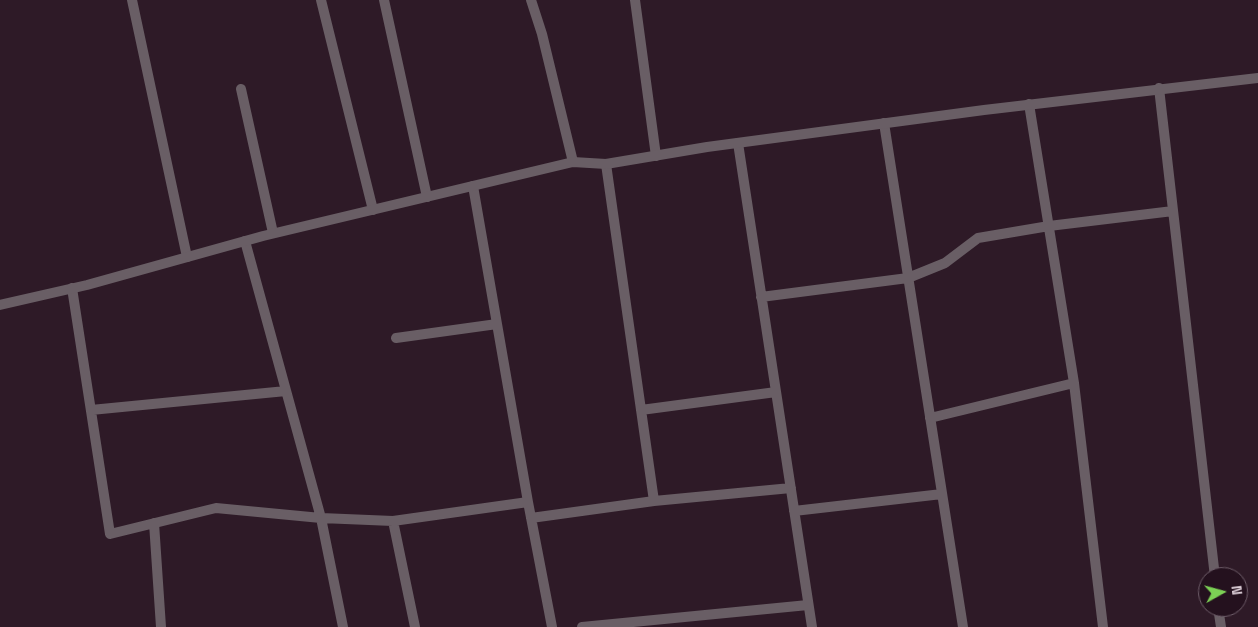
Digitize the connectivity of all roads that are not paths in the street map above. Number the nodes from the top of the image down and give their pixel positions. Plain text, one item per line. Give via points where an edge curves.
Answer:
1 (132, 0) edge
2 (321, 0) edge
3 (384, 0) edge
4 (531, 0) edge
5 (635, 0) edge
6 (1258, 78) edge
7 (1159, 88) junction
8 (241, 89) dead end
9 (1029, 104) junction
10 (884, 123) junction
11 (738, 143) junction
12 (656, 156) junction
13 (573, 162) junction
14 (606, 164) junction
15 (473, 186) junction
16 (427, 197) junction
17 (373, 210) junction
18 (1173, 211) junction
19 (1049, 226) junction
20 (273, 233) junction
21 (246, 240) junction
22 (186, 257) junction
23 (908, 278) junction
24 (72, 288) junction
25 (761, 296) junction
26 (0, 305) edge
27 (497, 324) junction
28 (396, 338) dead end
29 (1074, 382) junction
30 (286, 391) junction
31 (776, 392) junction
32 (91, 410) junction
33 (641, 410) junction
34 (930, 418) junction
35 (790, 488) junction
36 (942, 494) junction
37 (654, 501) junction
38 (528, 502) junction
39 (794, 511) junction
40 (321, 518) junction
41 (531, 518) junction
42 (393, 521) junction
43 (154, 523) junction
44 (1214, 567) edge
45 (808, 604) junction
46 (162, 627) edge
47 (343, 627) edge
48 (415, 627) edge
49 (552, 627) edge
50 (582, 627) edge
51 (812, 627) edge
52 (963, 627) edge
53 (1103, 627) edge

1 - 22 street
2 - 17 street
3 - 16 street
4 - 13 street
5 - 12 street
6 - 7 street
7 - 9 street
7 - 18 street
8 - 20 street
9 - 10 street
9 - 19 street
10 - 11 street
10 - 23 street
11 - 12 street
11 - 25 street
12 - 14 street
13 - 14 street
13 - 15 street
14 - 33 street
15 - 16 street
15 - 27 street
16 - 17 street
17 - 20 street
18 - 19 street
18 - 44 street
19 - 23 street via 978,238 945,263
19 - 29 street
20 - 21 street
21 - 22 street
21 - 30 street
22 - 24 street
23 - 25 street
23 - 34 street
24 - 26 street
24 - 32 street
25 - 31 street
27 - 28 street
27 - 38 street
29 - 34 street
29 - 53 street
30 - 32 street
30 - 40 street
31 - 33 street
31 - 35 street
32 - 43 street via 110,534
33 - 37 street
34 - 36 street
35 - 37 street
35 - 39 street
36 - 39 street
36 - 52 street
37 - 41 street
38 - 41 street
38 - 42 street
39 - 45 street
40 - 42 street
40 - 43 street via 216,508
40 - 47 street
41 - 49 street
42 - 48 street
43 - 46 street
45 - 50 street
45 - 51 street

